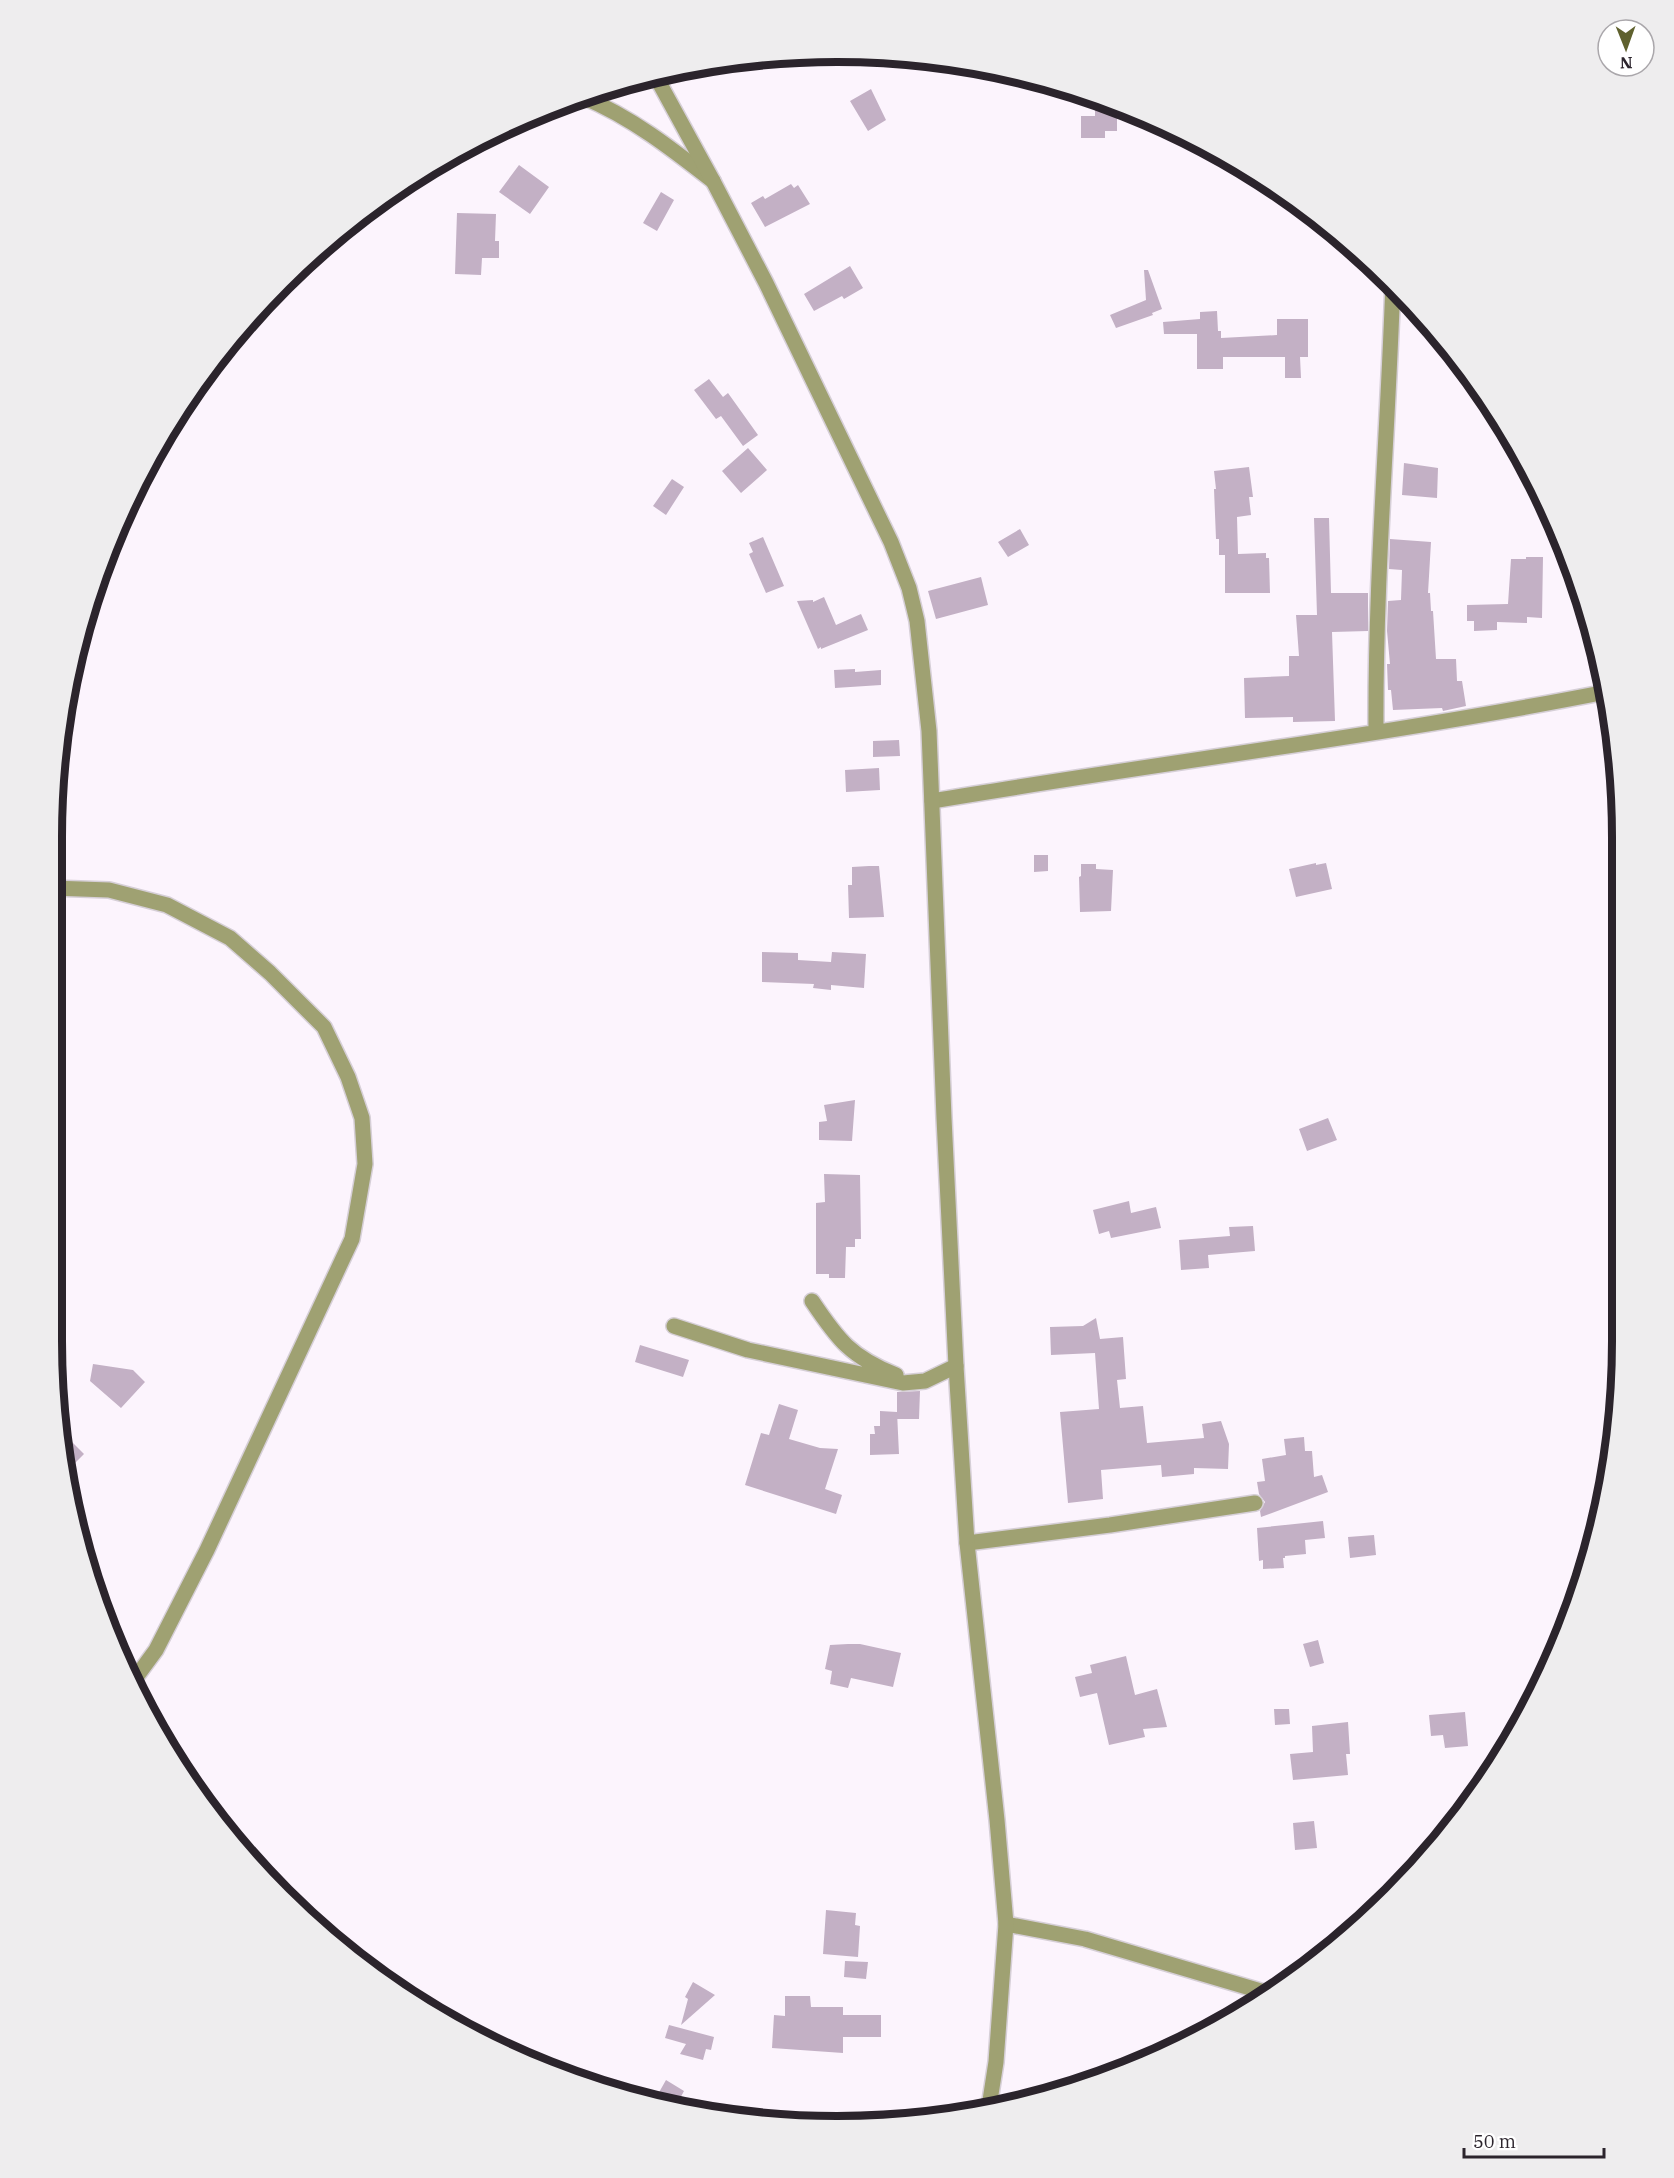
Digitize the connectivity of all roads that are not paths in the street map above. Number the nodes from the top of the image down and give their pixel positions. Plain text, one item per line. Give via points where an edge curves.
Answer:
1 (659, 82) edge
2 (593, 101) edge
3 (713, 181) junction
4 (1392, 297) edge
5 (1599, 693) edge
6 (1376, 732) junction
7 (932, 801) junction
8 (62, 888) edge
9 (812, 1301) dead end
10 (674, 1326) dead end
11 (956, 1366) junction
12 (925, 1381) junction
13 (1255, 1503) dead end
14 (967, 1543) junction
15 (137, 1675) edge
16 (1006, 1924) junction
17 (1260, 1991) edge
18 (990, 2102) edge

1 - 3 street
2 - 3 street via 624,117
3 - 7 street via 843,441 909,588 924,672
4 - 6 street via 1378,562
5 - 6 street
6 - 7 street
7 - 11 street
8 - 15 street via 109,890 167,905 230,938 324,1027 362,1118 365,1164 352,1239 207,1550 156,1650
9 - 12 street via 835,1336 858,1356 902,1377
10 - 12 street via 748,1350 816,1365 903,1383
11 - 12 street
11 - 14 street
13 - 14 street
14 - 16 street
16 - 17 street via 1085,1939
16 - 18 street

